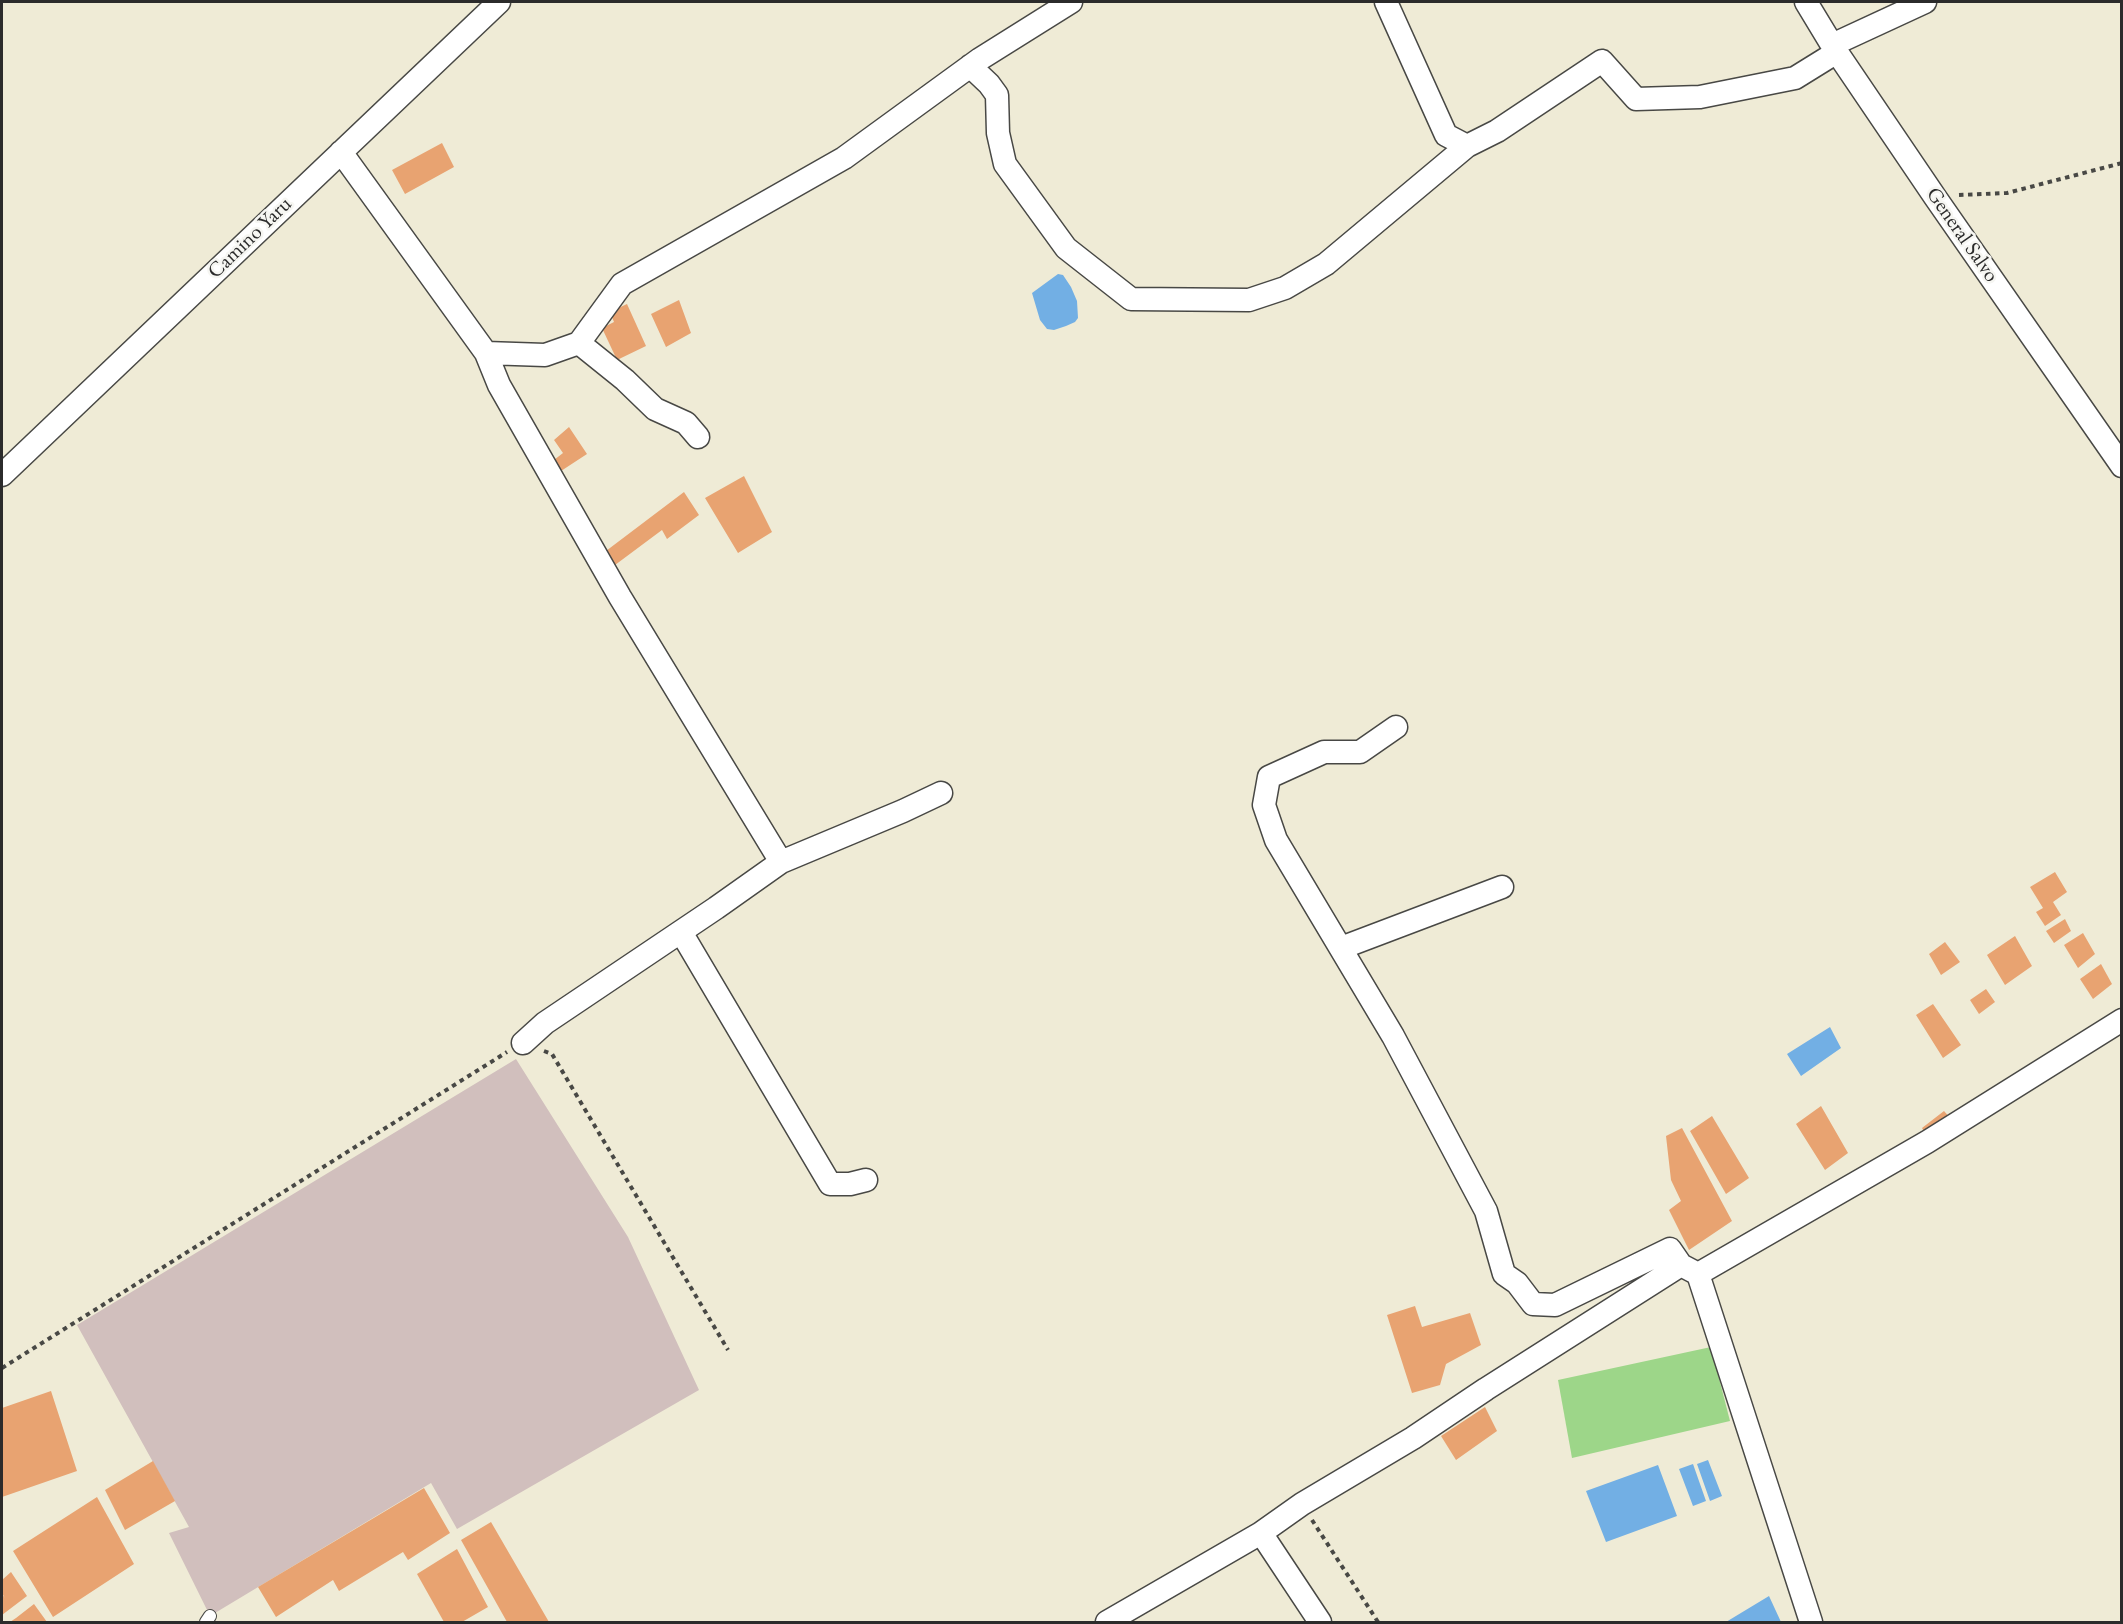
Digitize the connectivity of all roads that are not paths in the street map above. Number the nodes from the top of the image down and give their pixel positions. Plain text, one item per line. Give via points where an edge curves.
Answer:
1 (500, 2) edge
2 (1071, 2) edge
3 (1386, 2) edge
4 (1806, 2) edge
5 (1925, 2) edge
6 (1835, 48) junction
7 (970, 66) junction
8 (1467, 146) junction
9 (341, 152) junction
10 (579, 343) junction
11 (486, 354) junction
12 (698, 437) dead end
13 (2121, 466) edge
14 (2, 475) edge
15 (1396, 727) dead end
16 (940, 793) dead end
17 (781, 862) junction
18 (1502, 887) dead end
19 (681, 932) junction
20 (1341, 948) junction
21 (2121, 1020) edge
22 (523, 1043) road end
23 (866, 1180) dead end
24 (1689, 1269) junction
25 (1261, 1533) junction
26 (1107, 1623) edge
27 (1320, 1623) edge
28 (1811, 1623) edge

1 - 9 street, Camino Yaru
2 - 7 street
3 - 8 street via 1446,135
4 - 6 street, General Salvo
5 - 6 street
6 - 8 street via 1795,78 1700,97 1636,99 1602,61 1497,131
6 - 13 street, General Salvo
7 - 8 street via 997,95 998,133 1005,164 1066,248 1131,299 1249,300 1285,288 1326,264
7 - 10 street via 844,158 622,284
9 - 11 street
9 - 14 street, Camino Yaru
10 - 11 street via 545,355
10 - 12 street via 655,409 686,423
11 - 17 street via 499,385 620,597
15 - 20 street via 1360,752 1324,752 1269,777 1264,805 1276,840
16 - 17 street
17 - 19 street
18 - 20 street
19 - 22 street via 545,1023
19 - 23 street via 830,1184
20 - 24 street via 1393,1035 1486,1211 1504,1274 1517,1283 1533,1304 1555,1305 1670,1250
21 - 24 street via 1927,1142
24 - 25 street via 1496,1382
24 - 28 street
25 - 26 street
25 - 27 street

